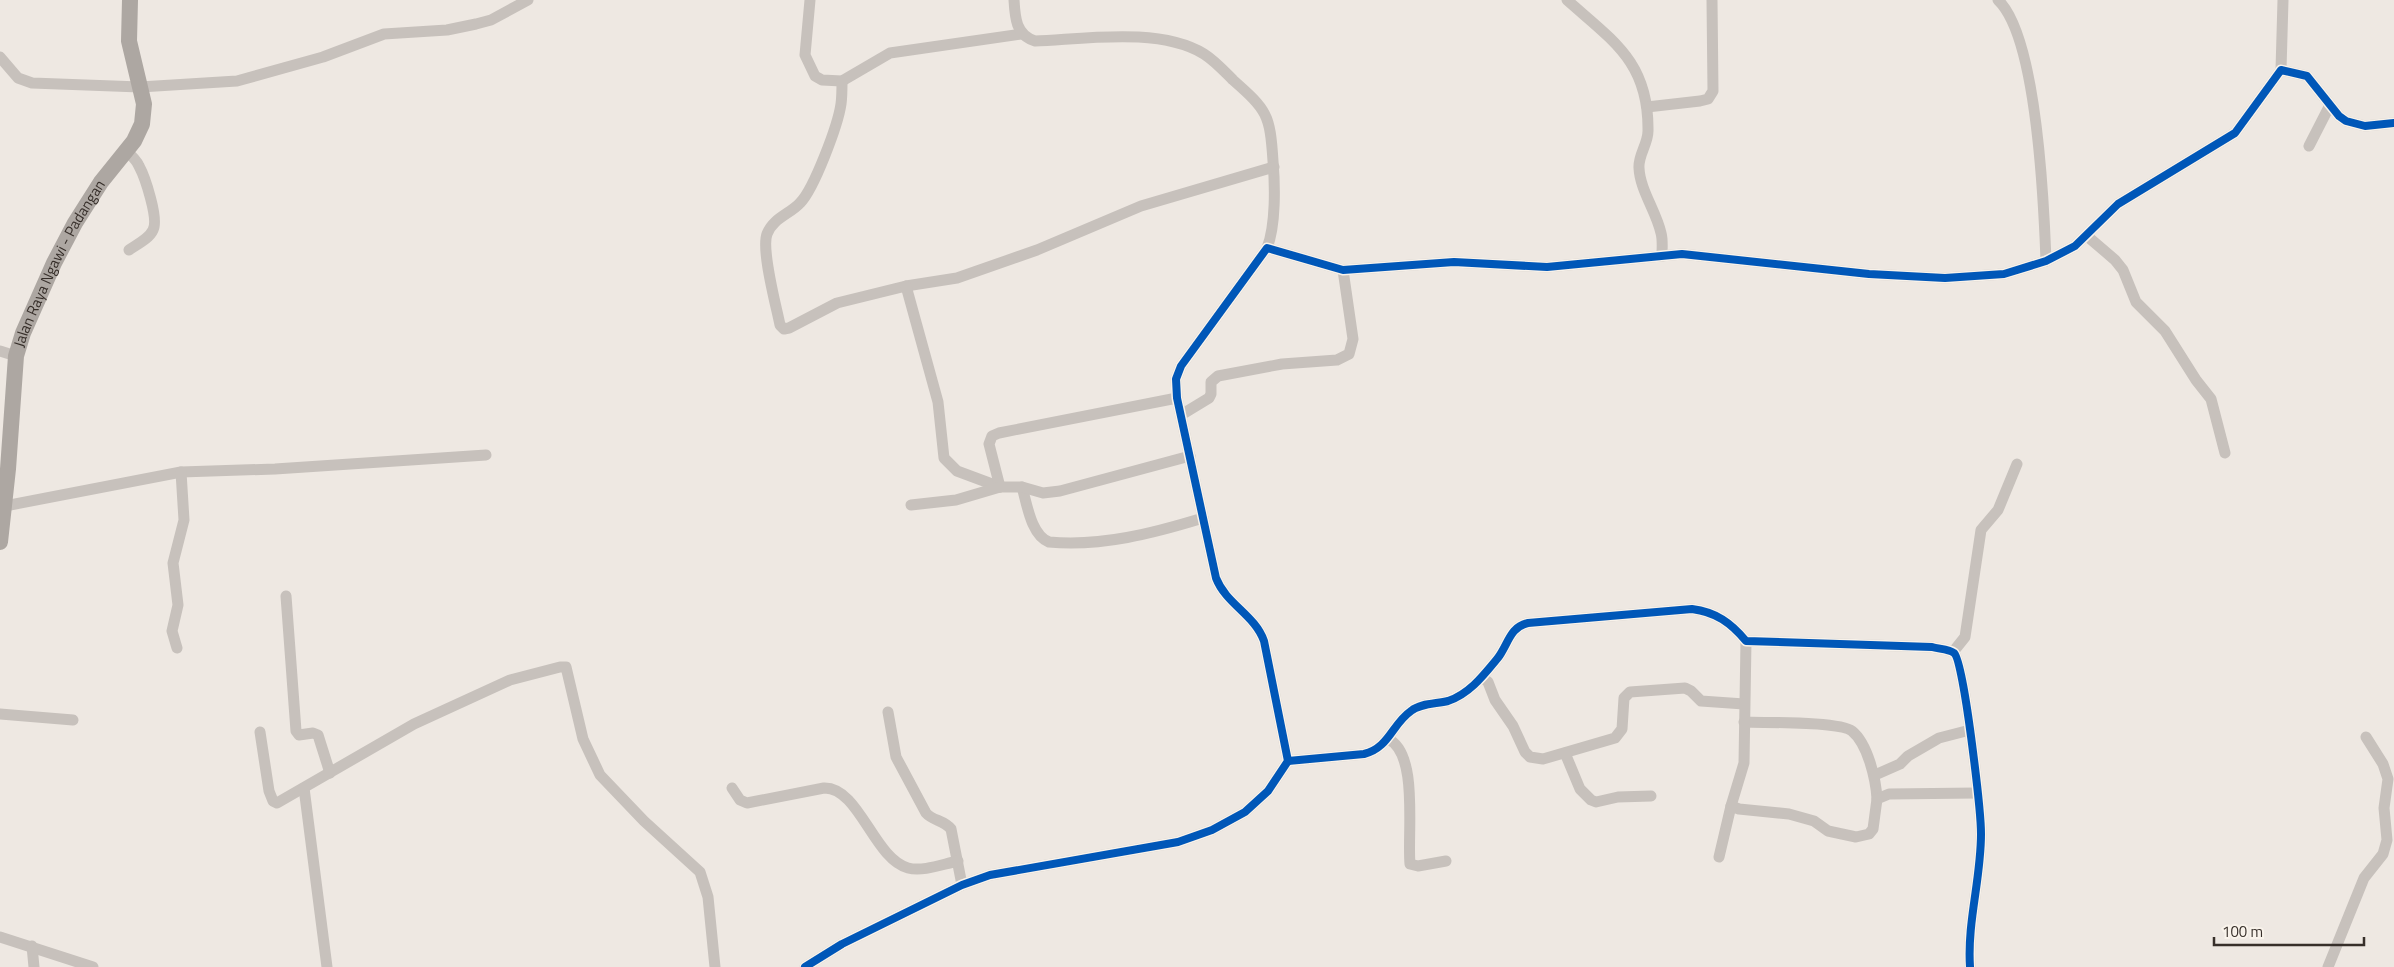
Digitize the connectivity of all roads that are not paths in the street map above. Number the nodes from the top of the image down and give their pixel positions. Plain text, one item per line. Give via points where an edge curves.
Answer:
1 (130, 0) edge
2 (528, 0) edge
3 (810, 0) edge
4 (1014, 0) edge
5 (1567, 0) edge
6 (1712, 0) edge
7 (1998, 0) edge
8 (2282, 0) edge
9 (1022, 34) junction
10 (0, 57) edge
11 (2281, 70) junction
12 (842, 82) junction
13 (140, 87) junction
14 (2330, 104) junction
15 (1647, 107) junction
16 (2394, 123) edge
17 (2309, 146) dead end
18 (126, 150) junction
19 (1274, 167) junction
20 (2086, 236) junction
21 (1267, 248) junction
22 (129, 250) dead end
23 (1662, 256) junction
24 (2046, 261) junction
25 (1343, 270) junction
26 (906, 286) junction
27 (0, 351) edge
28 (16, 356) junction
29 (1178, 398) junction
30 (1181, 415) junction
31 (2225, 453) dead end
32 (486, 455) dead end
33 (1190, 456) junction
34 (2018, 464) dead end
35 (181, 472) junction
36 (1000, 487) junction
37 (1022, 487) junction
38 (911, 505) dead end
39 (4, 506) junction
40 (1203, 518) junction
41 (1, 532) edge
42 (286, 596) dead end
43 (1746, 641) junction
44 (177, 648) dead end
45 (1954, 652) junction
46 (1482, 677) junction
47 (1744, 704) junction
48 (888, 712) dead end
49 (0, 714) edge
50 (73, 720) dead end
51 (1744, 722) junction
52 (1970, 730) junction
53 (260, 732) dead end
54 (2366, 737) dead end
55 (1388, 739) junction
56 (1565, 753) junction
57 (1288, 761) junction
58 (330, 773) junction
59 (1875, 775) junction
60 (304, 788) junction
61 (732, 788) dead end
62 (1976, 793) junction
63 (1651, 796) dead end
64 (1877, 799) junction
65 (1731, 806) junction
66 (1719, 857) dead end
67 (958, 861) junction
68 (1446, 861) dead end
69 (962, 885) junction
70 (0, 937) edge
71 (32, 946) junction
72 (34, 967) edge
73 (93, 967) edge
74 (327, 967) edge
75 (715, 967) edge
76 (806, 967) edge
77 (1970, 967) edge
78 (2328, 967) edge

1 - 13 highway, Jalan Raya Ngawi - Padangan via 129,41
2 - 13 street via 491,20 447,30 384,34 323,58 246,79
3 - 12 street via 805,46 810,66 815,76 822,80
4 - 9 street
5 - 15 street via 1629,58 1641,80
6 - 15 street via 1713,91 1700,101
7 - 24 street via 2008,14 2022,49 2030,81 2044,204
8 - 11 street
9 - 12 street via 890,53
9 - 19 street via 1035,41 1147,39 1180,44 1206,55 1264,110 1268,118
10 - 13 street via 18,78 32,83
11 - 14 street via 2307,76
11 - 20 street via 2234,133 2118,204
12 - 26 street via 838,119 813,183 799,204 778,220 767,235 767,254 780,324 790,328 836,303
13 - 18 highway, Jalan Raya Ngawi - Padangan via 144,104 142,124
14 - 16 street via 2338,116 2355,125
14 - 17 street
15 - 23 street via 1648,134 1639,167 1662,234
18 - 22 street via 143,176 155,221 154,230
18 - 28 highway, Jalan Raya Ngawi - Padangan via 75,223 37,300
19 - 21 street via 1272,229
19 - 26 street via 1141,206 1037,250 957,278
20 - 24 street via 2075,246
20 - 31 street via 2123,270 2136,302 2165,331 2211,399
21 - 25 street
21 - 29 street via 1180,366 1176,379
23 - 24 street via 1695,255 1868,274 1945,278 2004,274
23 - 25 street via 1547,267 1454,262
25 - 30 street via 1353,339 1349,354 1337,360 1282,364 1218,376 1211,382 1209,398
26 - 36 street via 938,402 944,458 958,471
27 - 28 street
28 - 39 highway, Jalan Raya Ngawi - Padangan
29 - 30 street
29 - 36 street via 992,436 989,444
30 - 33 street
32 - 35 street
33 - 37 street via 1060,491 1043,493
33 - 40 street
34 - 45 street via 1998,510 1981,530 1965,637
35 - 39 street
35 - 44 street via 184,520 173,564 178,605 172,631
36 - 37 street
36 - 38 street via 956,500
37 - 40 street via 1036,530 1043,540 1049,542 1091,542 1157,533
39 - 41 highway, Jalan Raya Ngawi - Padangan
40 - 57 street via 1219,587 1257,626 1264,641
42 - 58 street via 296,731 299,735 318,735
43 - 45 street via 1932,647
43 - 46 street via 1722,618 1692,609 1528,623 1516,628 1499,657
43 - 47 street
45 - 52 street via 1961,670
46 - 55 street via 1461,696 1410,711
46 - 56 street via 1488,682 1495,700 1530,757 1543,759
47 - 51 street
47 - 56 street via 1702,701 1685,688 1630,692 1624,698 1619,735
48 - 67 street via 894,752 901,770 930,818 944,822 951,829
49 - 50 street
51 - 59 street via 1847,728 1858,739
51 - 65 street via 1744,763
52 - 59 street via 1939,738 1893,768
52 - 62 street
53 - 60 street via 273,801 278,802
54 - 78 street via 2383,764 2388,779 2384,808 2387,840 2383,854 2364,878
55 - 57 street via 1380,748 1364,754
55 - 68 street via 1399,747 1406,766 1410,864 1418,866
56 - 63 street via 1583,794 1592,800
57 - 69 street via 1268,791 1256,802 1230,821 1196,837 990,875
58 - 60 street
58 - 75 street via 414,724 510,680 566,667 583,739 600,775 700,872 708,897
59 - 64 street
60 - 74 street
61 - 67 street via 740,800 747,803 824,788 836,789 900,865 918,869
62 - 64 street via 1889,794
62 - 77 street via 1981,834 1970,926
64 - 65 street via 1873,829 1869,834 1856,837 1828,831 1814,821 1789,814
65 - 66 street
67 - 69 street
69 - 76 street via 842,944
70 - 71 street
71 - 72 street
71 - 73 street

